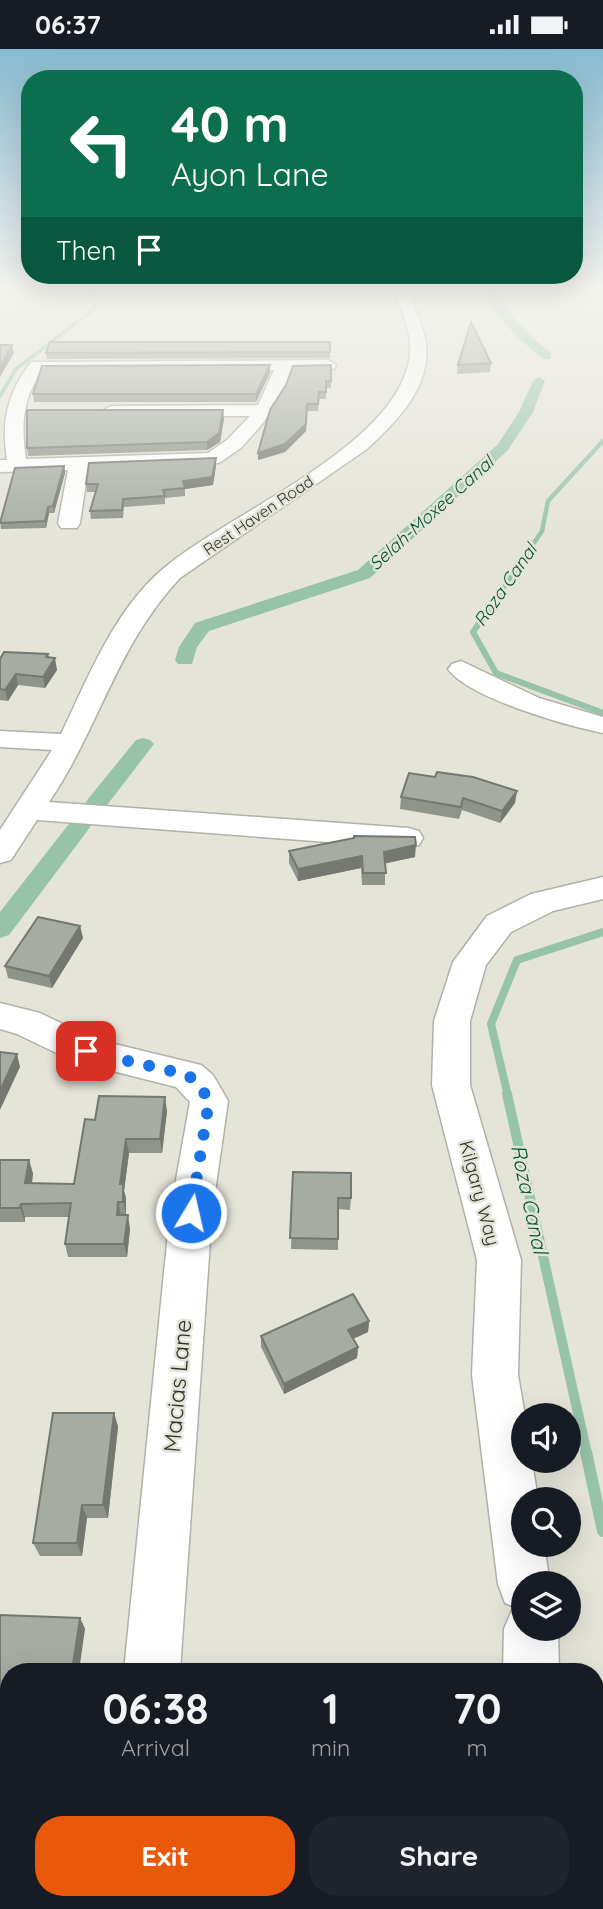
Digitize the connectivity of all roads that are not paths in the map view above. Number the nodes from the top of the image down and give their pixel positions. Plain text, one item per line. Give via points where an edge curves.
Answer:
1 (31, 374) edge
2 (282, 374) edge
3 (412, 374) edge
4 (263, 410) junction
5 (96, 411) edge
6 (79, 463) junction
7 (8, 465) edge
8 (69, 523) dead end
9 (461, 669) dead end
10 (603, 725) edge
11 (0, 739) edge
12 (71, 743) junction
13 (27, 810) junction
14 (408, 838) edge
15 (0, 853) edge
16 (603, 888) edge
17 (0, 1016) edge
18 (522, 1571) edge
19 (532, 1641) edge
20 (153, 1663) edge
21 (532, 1663) edge

1 - 7 street via 20,388 20,411
2 - 4 street
3 - 12 street, Rest Haven Road via 392,415 351,454 183,565 148,597 106,664
4 - 5 street
4 - 6 street via 224,454 212,459
6 - 7 street
6 - 8 street
9 - 10 street via 513,699 568,719
11 - 12 street
12 - 13 street, Rest Haven Road
13 - 14 street
13 - 15 street, Rest Haven Road
16 - 18 street, Kilgary Way via 543,902 499,924 470,962 452,1021 451,1085 499,1261 495,1375
17 - 20 street, Macias Lane via 27,1023 86,1051 188,1075 209,1101 191,1213
19 - 21 street

